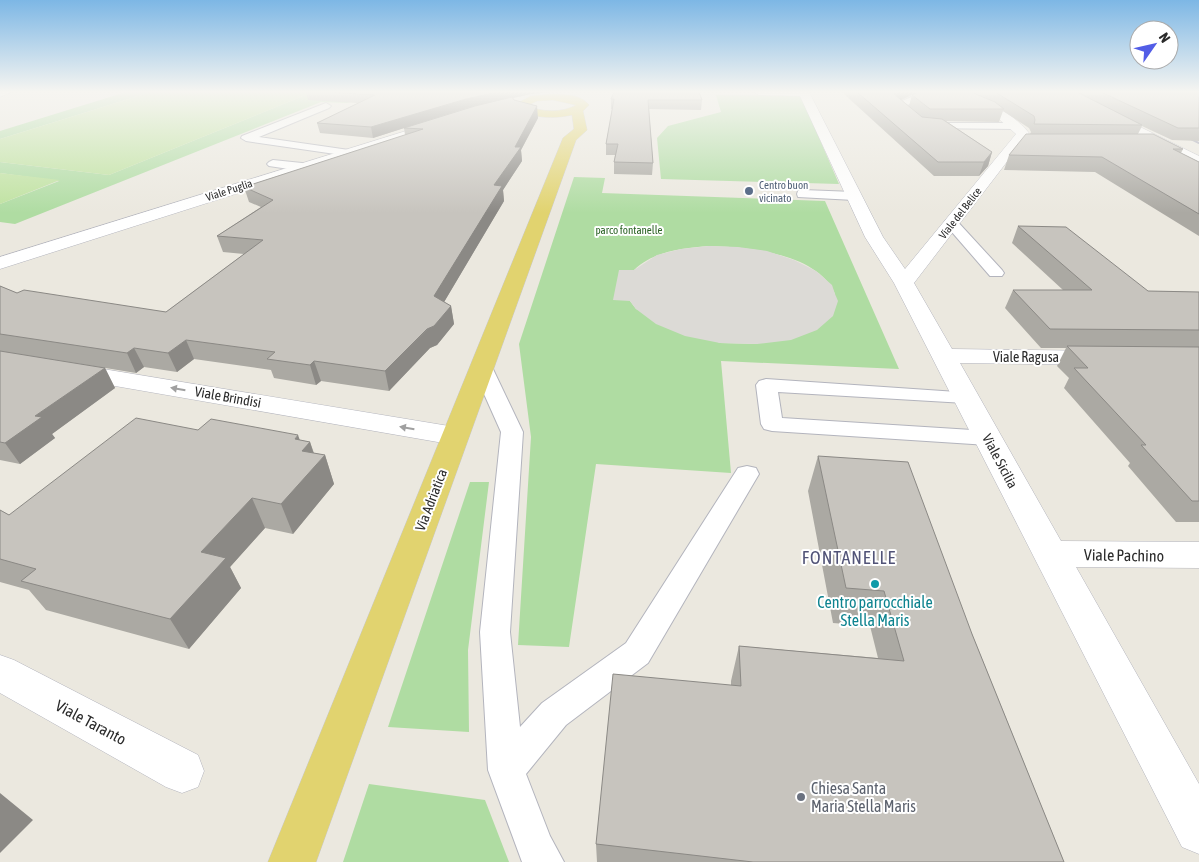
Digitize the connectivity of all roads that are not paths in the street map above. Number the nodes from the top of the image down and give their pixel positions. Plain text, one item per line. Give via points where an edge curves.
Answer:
1 (260, 132) edge
2 (414, 132) edge
3 (570, 132) edge
4 (822, 132) edge
5 (950, 132) edge
6 (1021, 132) edge
7 (1141, 132) edge
8 (957, 137) edge
9 (1015, 142) junction
10 (1035, 142) edge
11 (1133, 143) edge
12 (1163, 143) junction
13 (349, 153) junction
14 (1199, 161) edge
15 (273, 164) dead end
16 (302, 167) junction
17 (803, 194) dead end
18 (854, 196) junction
19 (952, 223) junction
20 (0, 263) edge
21 (996, 273) dead end
22 (904, 284) junction
23 (943, 356) junction
24 (0, 358) edge
25 (1120, 358) edge
26 (482, 367) junction
27 (965, 397) junction
28 (455, 436) junction
29 (988, 438) junction
30 (747, 474) dead end
31 (1050, 554) junction
32 (1199, 556) edge
33 (0, 673) edge
34 (506, 770) junction
35 (182, 771) dead end
36 (1199, 830) edge
37 (292, 862) edge
38 (544, 862) edge

1 - 13 lane via 246,138
2 - 13 street, Viale Puglia
3 - 26 main road, Via Adriatica
4 - 18 street, Viale Sicilia
5 - 8 lane
6 - 9 street
7 - 12 street
9 - 10 street
9 - 19 street, Viale del Belice via 993,162
11 - 12 street
12 - 14 street
13 - 16 street, Viale Puglia
15 - 16 lane
16 - 20 street, Viale Puglia
17 - 18 lane
18 - 22 street, Viale Sicilia via 874,237
19 - 21 lane
19 - 22 street, Viale del Belice
22 - 23 street, Viale Sicilia
23 - 25 street, Viale Ragusa
23 - 27 street, Viale Sicilia
28 -> 24 street, Viale Brindisi
26 - 28 main road, Via Adriatica
26 - 34 lane via 512,432 495,632
27 - 29 street, Viale Sicilia
27 - 29 lane via 766,385 772,424
28 - 37 main road, Via Adriatica
29 - 31 street, Viale Sicilia
30 - 34 lane via 638,653 554,714
31 - 32 street, Viale Pachino
31 - 36 street, Viale Sicilia
33 - 35 street, Viale Taranto
34 - 38 lane

